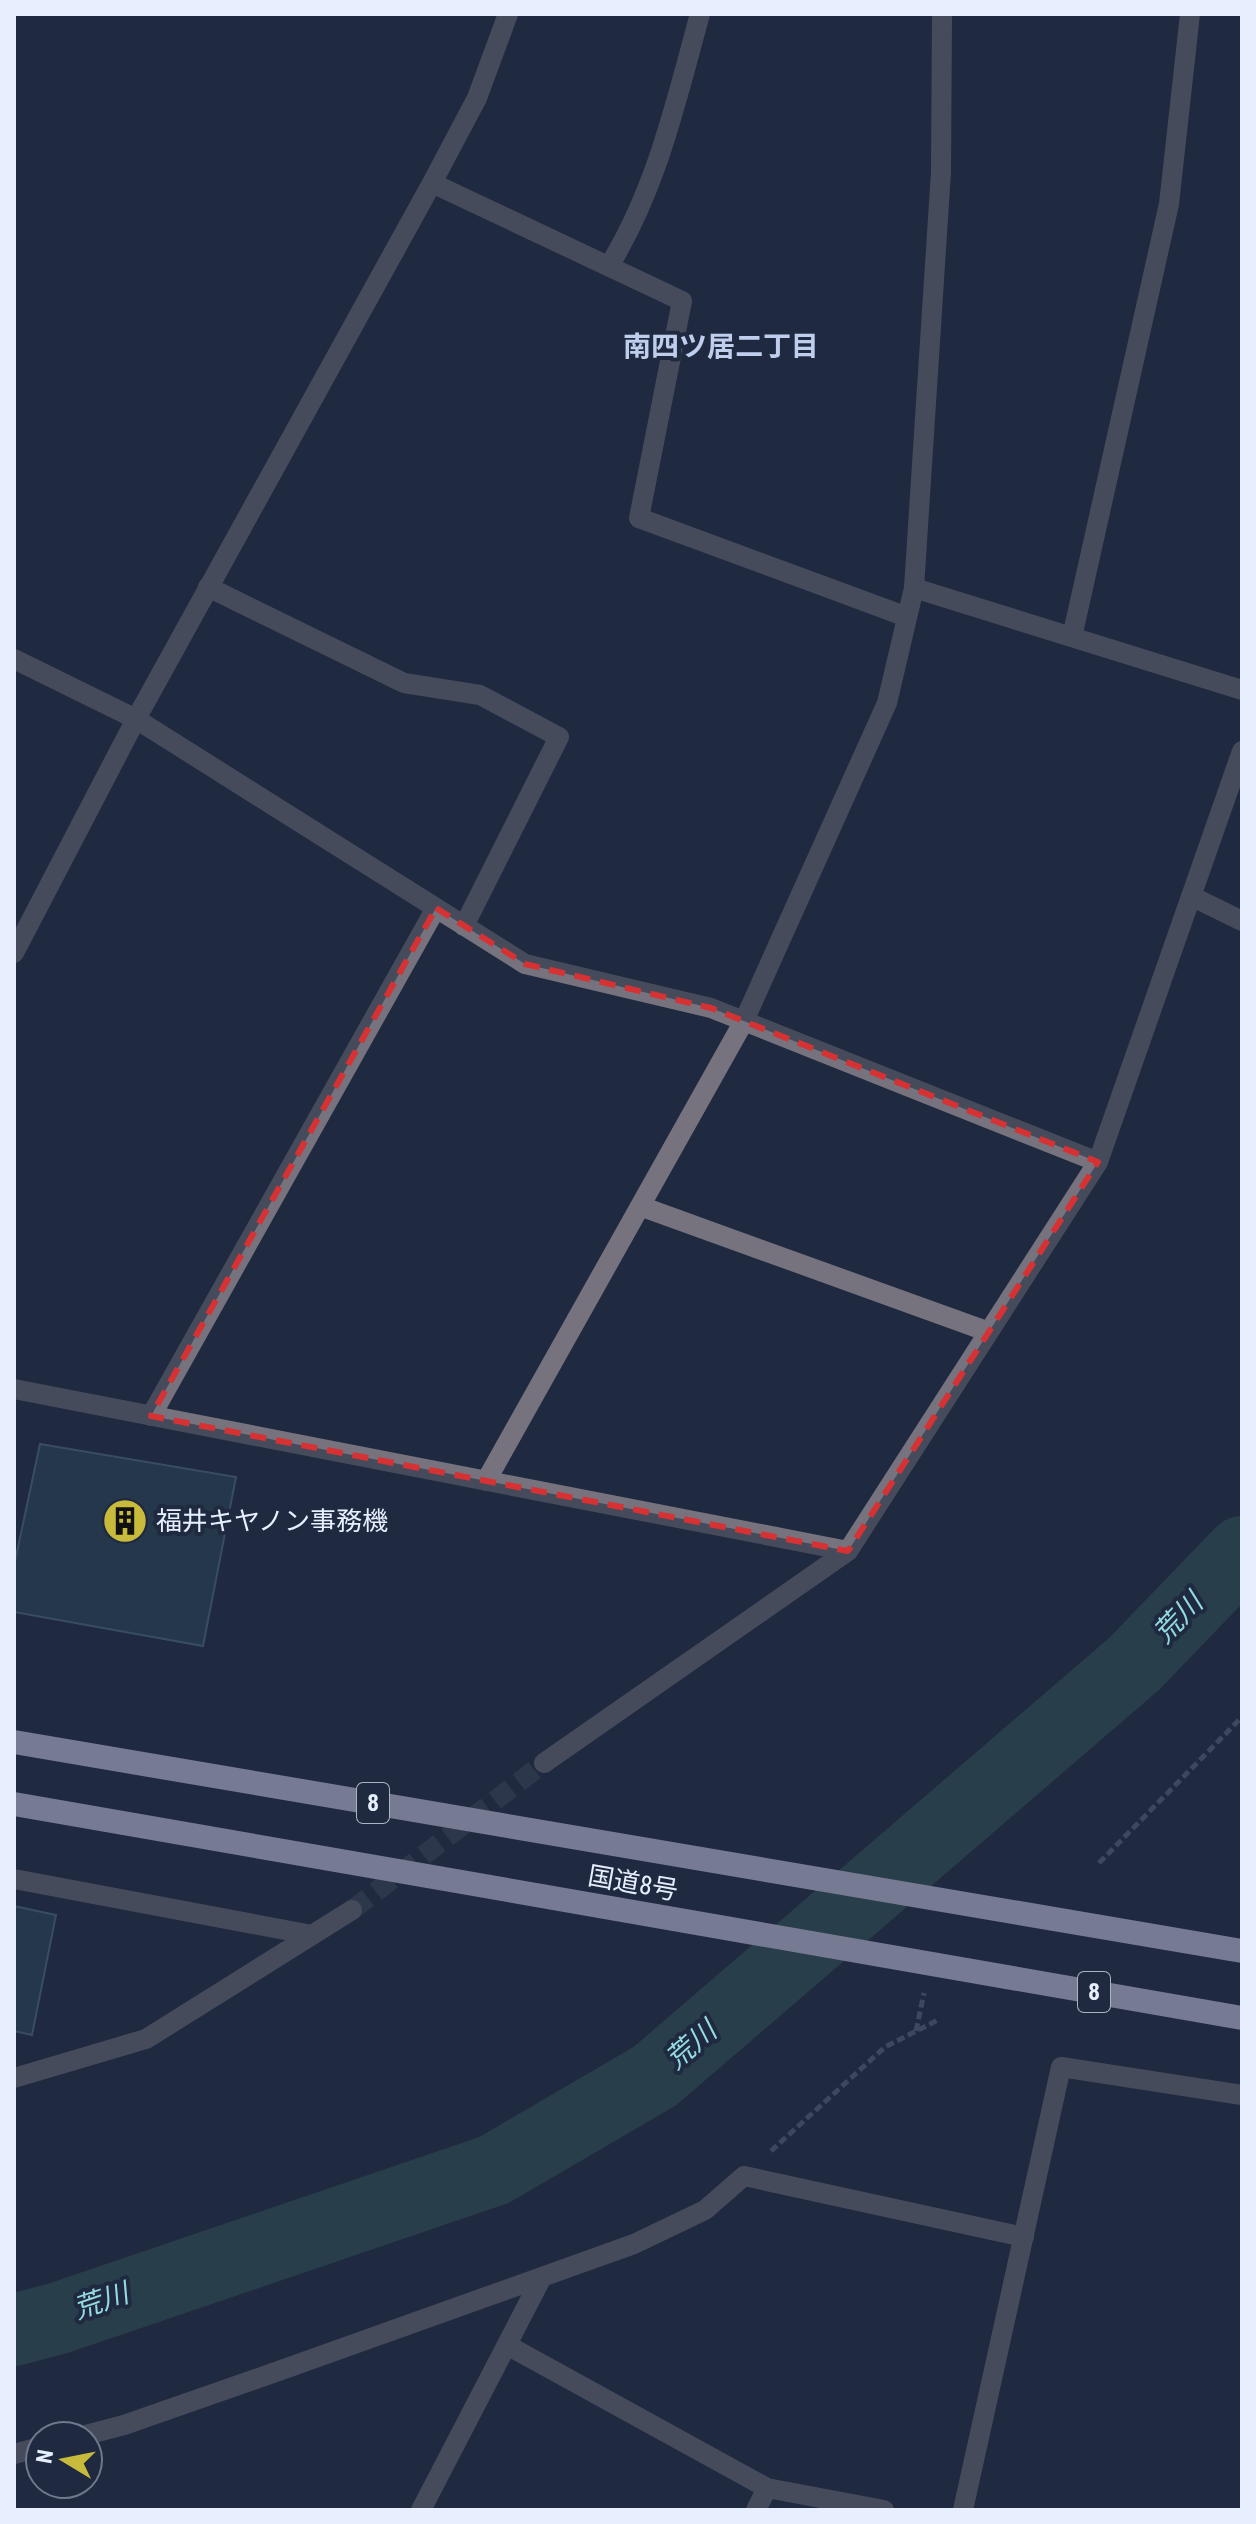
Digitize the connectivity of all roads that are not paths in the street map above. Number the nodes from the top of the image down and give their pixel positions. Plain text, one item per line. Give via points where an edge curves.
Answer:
1 (508, 14) edge
2 (700, 14) edge
3 (942, 14) edge
4 (1190, 14) edge
5 (432, 183) junction
6 (609, 266) junction
7 (208, 587) junction
8 (914, 588) junction
9 (907, 617) junction
10 (1072, 637) junction
11 (14, 659) edge
12 (1242, 690) edge
13 (136, 719) junction
14 (1242, 751) edge
15 (1191, 896) junction
16 (436, 908) junction
17 (1242, 921) edge
18 (464, 926) junction
19 (14, 953) edge
20 (744, 1021) junction
21 (1098, 1162) junction
22 (640, 1206) junction
23 (989, 1332) junction
24 (14, 1389) edge
25 (151, 1416) junction
26 (486, 1481) junction
27 (848, 1551) junction
28 (14, 1742) edge
29 (544, 1763) tunnel mouth
30 (14, 1804) edge
31 (14, 1879) edge
32 (352, 1910) tunnel mouth
33 (312, 1935) junction
34 (1242, 1951) edge
35 (1242, 2018) edge
36 (14, 2078) edge
37 (1242, 2095) edge
38 (1024, 2237) junction
39 (542, 2277) junction
40 (507, 2345) junction
41 (104, 2430) edge
42 (767, 2488) junction
43 (421, 2510) edge
44 (756, 2510) edge
45 (884, 2510) edge
46 (963, 2510) edge

1 - 5 street via 477,98
2 - 6 street via 661,156 630,231
3 - 8 street via 941,172
4 - 10 street via 1169,204
5 - 6 street
5 - 7 street
6 - 9 street via 682,301 639,518
7 - 13 street
7 - 18 street via 404,683 480,695 559,737
8 - 9 street
8 - 10 street
9 - 20 street via 887,703
10 - 12 street
11 - 13 street
13 - 16 street
13 - 19 street
14 - 15 street
15 - 17 street
15 - 21 street
16 - 18 street
16 - 25 street
18 - 20 street via 525,964 711,1008
20 - 21 street
20 - 22 street
21 - 23 street
22 - 23 street
22 - 26 street
23 - 27 street
24 - 25 street
25 - 26 street
26 - 27 street
27 - 29 street
28 - 34 highway, 国道8号 / 8
30 - 35 highway, 国道8号 / 8
31 - 33 street
32 - 33 street
33 - 36 street via 146,2039
37 - 38 street via 1061,2067
38 - 39 street via 744,2176 705,2210 634,2244
38 - 46 street
39 - 40 street
39 - 41 street
40 - 42 street
40 - 43 street
42 - 44 street
42 - 45 street

